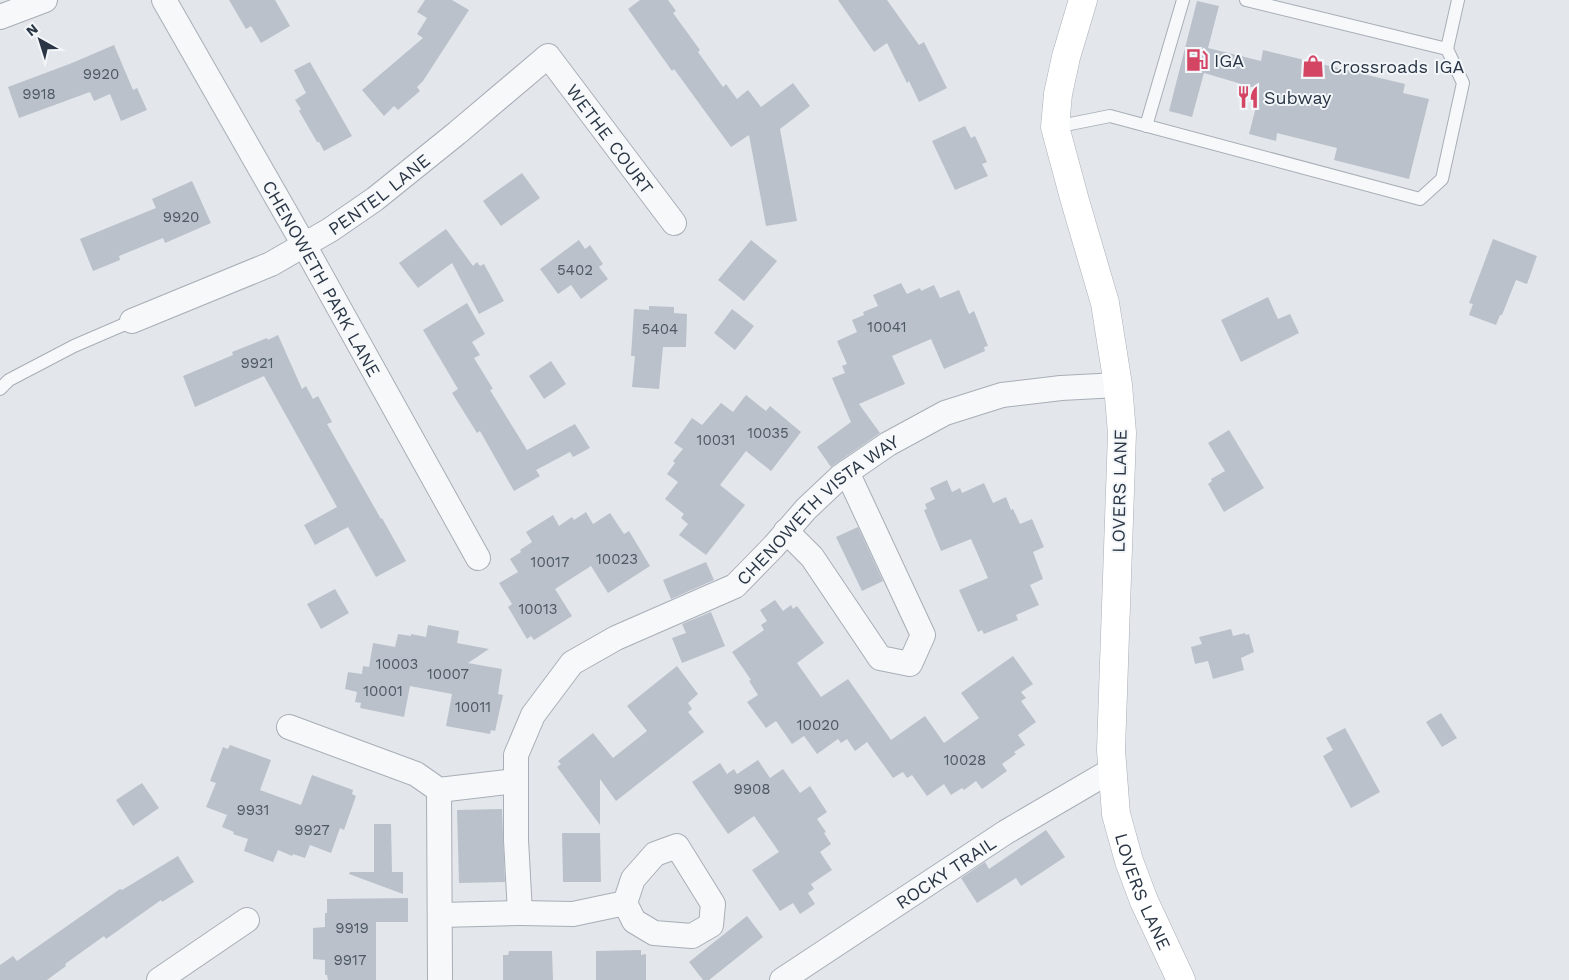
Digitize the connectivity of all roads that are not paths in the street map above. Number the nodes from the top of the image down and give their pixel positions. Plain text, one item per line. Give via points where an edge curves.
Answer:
1 (44, 0) edge
2 (164, 0) edge
3 (1083, 0) edge
4 (1183, 0) edge
5 (1246, 0) edge
6 (1458, 0) edge
7 (0, 17) edge
8 (1447, 49) junction
9 (548, 56) joint
10 (1146, 126) junction
11 (1055, 127) junction
12 (674, 223) dead end
13 (304, 245) junction
14 (132, 321) joint
15 (1118, 385) junction
16 (0, 389) edge
17 (847, 472) junction
18 (786, 531) junction
19 (478, 558) dead end
20 (289, 728) dead end
21 (1112, 770) junction
22 (516, 781) junction
23 (439, 790) junction
24 (625, 904) dead end
25 (520, 913) junction
26 (440, 915) junction
27 (247, 920) dead end
28 (440, 979) edge
29 (158, 980) edge
30 (782, 980) edge
31 (1181, 980) edge

1 - 7 street
2 - 13 street, CHENOWETH PARK LANE
3 - 11 main road, LOVERS LANE via 1062,75
4 - 10 lane
5 - 8 lane
6 - 8 lane
8 - 10 lane via 1463,83 1442,179 1420,199
9 - 12 street, WETHE COURT
9 - 13 street, PENTEL LANE via 375,199
10 - 11 lane via 1110,116
11 - 15 main road, LOVERS LANE via 1105,303
13 - 14 street, PENTEL LANE via 270,264
13 - 19 street, CHENOWETH PARK LANE
14 - 16 lane via 74,346 9,380
15 - 17 street, CHENOWETH VISTA WAY via 1002,395 945,413 888,444
15 - 21 main road, LOVERS LANE via 1122,433
17 - 18 street, CHENOWETH VISTA WAY
17 - 18 street via 923,635 910,664 880,658 812,557
18 - 22 street, CHENOWETH VISTA WAY via 735,586 616,638 572,663 533,715 516,754
20 - 23 street via 416,774
21 - 30 street, ROCKY TRAIL via 1006,832
21 - 31 main road, LOVERS LANE via 1116,814 1128,861
22 - 23 street
22 - 25 street, CHENOWETH VISTA WAY
23 - 26 street
24 - 25 street via 573,914
25 - 26 street
26 - 28 street
27 - 29 street

